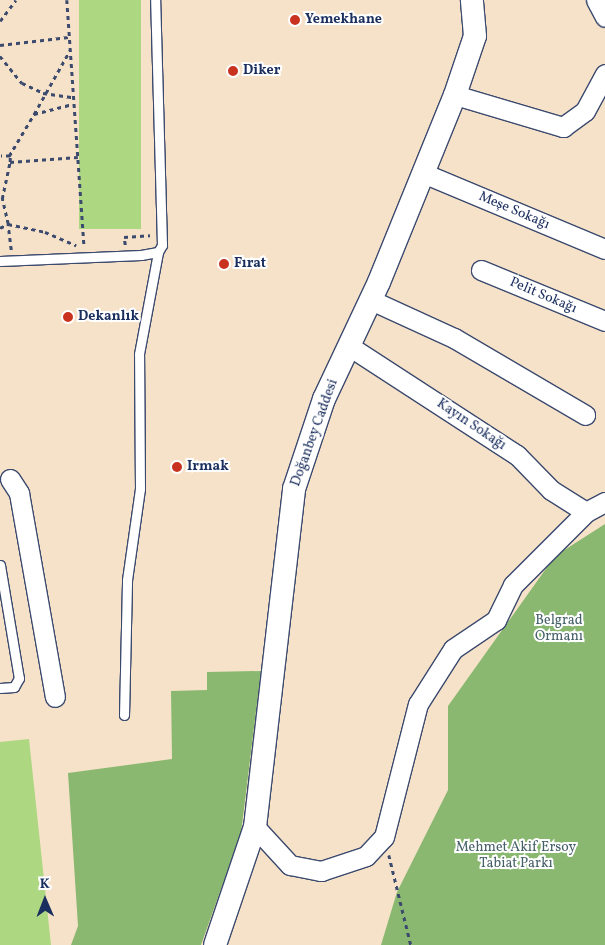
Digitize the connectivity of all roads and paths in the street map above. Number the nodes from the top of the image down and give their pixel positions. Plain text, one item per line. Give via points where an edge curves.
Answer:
1 (16, 0) edge
2 (67, 0) edge
3 (155, 0) edge
4 (472, 0) edge
5 (596, 0) edge
6 (605, 17) edge
7 (0, 20) edge
8 (69, 37) junction
9 (0, 45) edge
10 (70, 50) junction
11 (0, 56) edge
12 (605, 74) edge
13 (43, 93) junction
14 (455, 95) junction
15 (73, 97) junction
16 (73, 104) junction
17 (34, 114) junction
18 (0, 155) edge
19 (9, 156) junction
20 (78, 157) junction
21 (10, 162) junction
22 (423, 173) junction
23 (8, 224) junction
24 (0, 228) edge
25 (605, 249) edge
26 (158, 252) junction
27 (11, 260) junction
28 (0, 261) edge
29 (481, 270) dead end
30 (370, 300) junction
31 (605, 322) edge
32 (349, 346) junction
33 (585, 415) dead end
34 (5, 480) edge
35 (605, 502) edge
36 (586, 512) junction
37 (0, 565) edge
38 (0, 688) edge
39 (55, 697) dead end
40 (124, 715) dead end
41 (256, 827) junction
42 (384, 837) junction
43 (215, 945) edge
44 (411, 945) edge

1 - 7 path
2 - 8 path
3 - 26 lane via 162,245
4 - 14 street, Doğanbey Caddesi via 475,36
5 - 6 street
8 - 9 path
8 - 10 path
10 - 13 path
10 - 15 path
11 - 13 path via 22,83
12 - 14 street via 585,111 563,127
13 - 15 path
13 - 17 path
14 - 22 street, Doğanbey Caddesi
15 - 16 path
16 - 17 path
16 - 20 path
17 - 19 path
18 - 19 path
19 - 21 path
20 - 21 path
20 - 23 path via 84,249 45,232
21 - 23 path via 2,199
22 - 25 street, Meşe Sokağı
22 - 30 street, Doğanbey Caddesi
23 - 24 path
23 - 27 path
26 - 27 lane
26 - 40 lane via 140,354 140,489 127,580
27 - 28 lane
29 - 31 street, Pelit Sokağı
30 - 32 street, Doğanbey Caddesi
30 - 33 street via 454,338
32 - 36 street, Kayın Sokağı via 518,455 551,490
32 - 41 street, Doğanbey Caddesi via 324,399 294,488
34 - 39 street via 19,493
35 - 36 street
36 - 42 street via 513,585 496,620 453,649 418,704
37 - 38 lane via 19,678 14,687
41 - 42 street via 290,865 321,871 366,856
41 - 43 street, Doğanbey Caddesi
42 - 44 path

